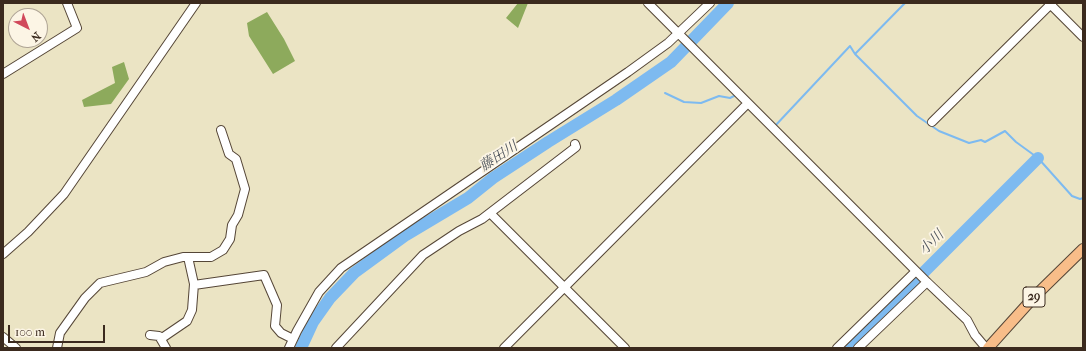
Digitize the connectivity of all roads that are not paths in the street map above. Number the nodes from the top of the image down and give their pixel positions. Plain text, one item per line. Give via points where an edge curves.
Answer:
1 (67, 3) edge
2 (196, 3) edge
3 (648, 3) edge
4 (710, 3) edge
5 (1050, 4) edge
6 (678, 32) junction
7 (1083, 37) edge
8 (3, 74) edge
9 (748, 103) junction
10 (932, 122) dead end
11 (221, 130) dead end
12 (575, 144) dead end
13 (490, 213) junction
14 (1083, 249) edge
15 (3, 254) edge
16 (188, 257) junction
17 (916, 271) junction
18 (927, 282) junction
19 (194, 285) junction
20 (565, 287) junction
21 (150, 335) dead end
22 (3, 337) edge
23 (162, 338) junction
24 (293, 339) junction
25 (16, 348) edge
26 (57, 348) edge
27 (166, 348) edge
28 (289, 348) edge
29 (336, 348) edge
30 (504, 348) edge
31 (625, 348) edge
32 (837, 348) edge
33 (858, 348) edge
34 (987, 348) edge

1 - 8 street via 77,28
2 - 15 street via 64,194
3 - 6 street
4 - 6 street
5 - 7 street
5 - 10 street
6 - 9 street
6 - 24 street via 668,43 628,72 341,268 319,292
9 - 17 street
9 - 20 street
11 - 16 street via 230,154 236,159 245,189 242,203 232,225 230,239 223,250 212,257
12 - 13 street via 576,146
13 - 20 street
13 - 29 street via 424,255
14 - 34 main road, 29
16 - 19 street
16 - 26 street via 164,262 146,272 100,283 85,298 60,333
17 - 18 street
17 - 32 street
18 - 33 street
18 - 34 street via 967,320 975,335
19 - 23 street via 190,317 179,328
19 - 24 street via 264,275 277,305 275,326 281,333
20 - 30 street
20 - 31 street
21 - 23 street
22 - 25 street
23 - 27 street
24 - 28 street

